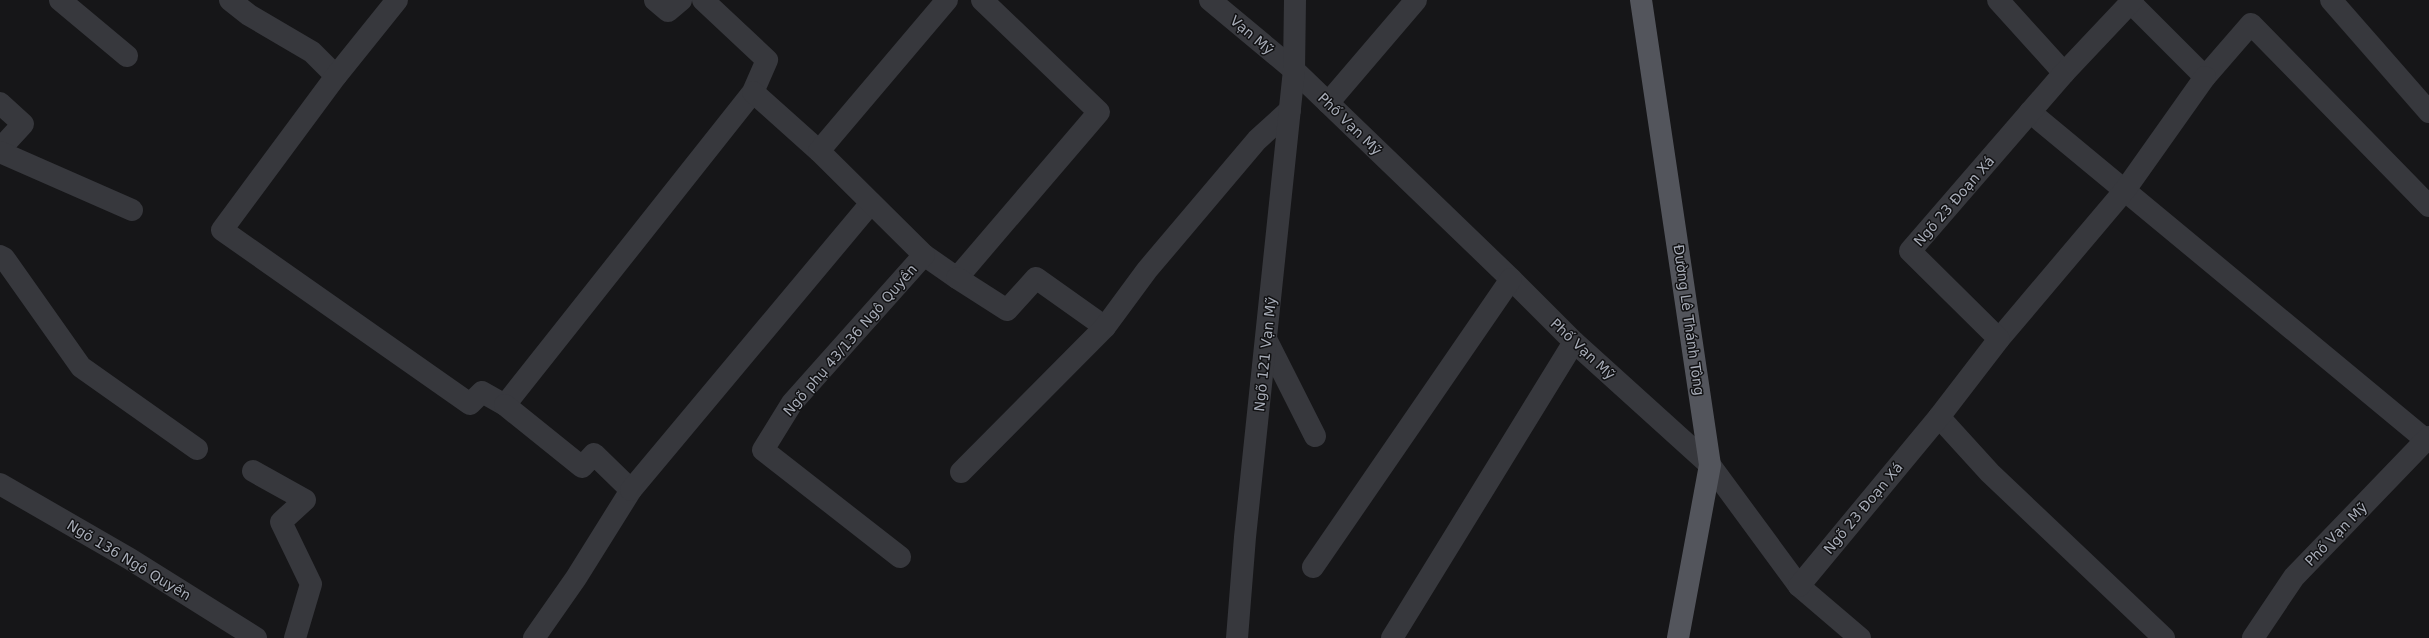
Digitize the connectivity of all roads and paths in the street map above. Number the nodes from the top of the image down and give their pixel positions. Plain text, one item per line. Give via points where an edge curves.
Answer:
1 (60, 0) edge
2 (230, 0) edge
3 (397, 0) edge
4 (655, 0) edge
5 (681, 0) edge
6 (703, 0) edge
7 (947, 0) edge
8 (982, 0) edge
9 (1210, 0) edge
10 (1295, 0) edge
11 (1416, 0) edge
12 (1641, 0) edge
13 (1998, 0) edge
14 (2331, 0) edge
15 (2132, 2) edge
16 (127, 56) dead end
17 (1294, 70) junction
18 (2064, 73) junction
19 (336, 76) junction
20 (2205, 77) junction
21 (753, 92) junction
22 (0, 103) edge
23 (1328, 103) junction
24 (1290, 110) junction
25 (2030, 112) junction
26 (2429, 112) edge
27 (0, 149) edge
28 (819, 151) junction
29 (0, 152) edge
30 (2125, 190) junction
31 (871, 203) junction
32 (2429, 206) edge
33 (132, 210) dead end
34 (924, 254) junction
35 (0, 256) edge
36 (957, 278) junction
37 (1511, 279) junction
38 (1105, 327) junction
39 (1999, 339) junction
40 (1267, 341) junction
41 (1574, 342) junction
42 (505, 405) junction
43 (1938, 417) junction
44 (1315, 436) dead end
45 (2428, 438) edge
46 (197, 449) dead end
47 (1710, 465) junction
48 (253, 471) dead end
49 (961, 472) dead end
50 (0, 484) edge
51 (631, 490) junction
52 (900, 557) dead end
53 (1312, 567) dead end
54 (1799, 586) junction
55 (256, 638) edge
56 (295, 638) edge
57 (534, 638) edge
58 (1237, 638) edge
59 (1392, 638) edge
60 (1678, 638) edge
61 (1860, 638) edge
62 (2164, 638) edge
63 (2253, 638) edge

1 - 16 street
2 - 19 street via 249,15 312,52
3 - 19 street
4 - 5 street via 668,12
6 - 21 street via 767,60
7 - 28 street
8 - 36 street via 1099,112
9 - 17 street, Vạn Mỹ
10 - 17 street, Ngõ 121 Vạn Mỹ
11 - 23 street
12 - 47 main road, Đường Lê Thánh Tông
13 - 18 street
14 - 26 street
15 - 18 street, Ngõ 23 Đoạn Xá
15 - 20 street
17 - 23 street, Phố Vạn Mỹ
17 - 24 street, Ngõ 121 Vạn Mỹ
18 - 25 street, Ngõ 23 Đoạn Xá
19 - 42 street via 222,230 470,404 482,392
20 - 30 street
20 - 32 street via 2251,24
21 - 28 street, Ngõ phụ 43/136 Ngô Quyền
21 - 42 street
22 - 27 street via 23,124
23 - 37 street, Phố Vạn Mỹ
24 - 38 street via 1257,140 1147,270
24 - 40 street, Ngõ 121 Vạn Mỹ
25 - 30 street
25 - 39 street, Ngõ 23 Đoạn Xá via 1910,251
28 - 31 street, Ngõ phụ 43/136 Ngô Quyền
29 - 33 street
30 - 39 street
30 - 45 street
31 - 34 street, Ngõ phụ 43/136 Ngô Quyền
31 - 51 street
34 - 36 street
34 - 52 street, Ngõ phụ 43/136 Ngô Quyền via 792,403 763,450
35 - 46 street via 4,258 81,368
36 - 38 street via 1007,310 1036,278
37 - 41 street, Phố Vạn Mỹ
37 - 53 street
38 - 49 street
39 - 43 street, Ngõ 23 Đoạn Xá
40 - 44 street
40 - 58 street, Ngõ 121 Vạn Mỹ via 1245,537
41 - 47 street, Phố Vạn Mỹ
41 - 59 street
42 - 51 street via 582,467 594,454
43 - 54 street, Ngõ 23 Đoạn Xá
43 - 62 street via 1990,474
45 - 63 street, Phố Vạn Mỹ via 2294,577
47 - 54 street, Phố Vạn Mỹ
47 - 60 main road, Đường Lê Thánh Tông
48 - 56 street via 305,500 281,522 311,584
50 - 55 street, Ngõ 136 Ngô Quyền via 130,559
51 - 57 street via 576,578
54 - 61 street, Phố Vạn Mỹ

